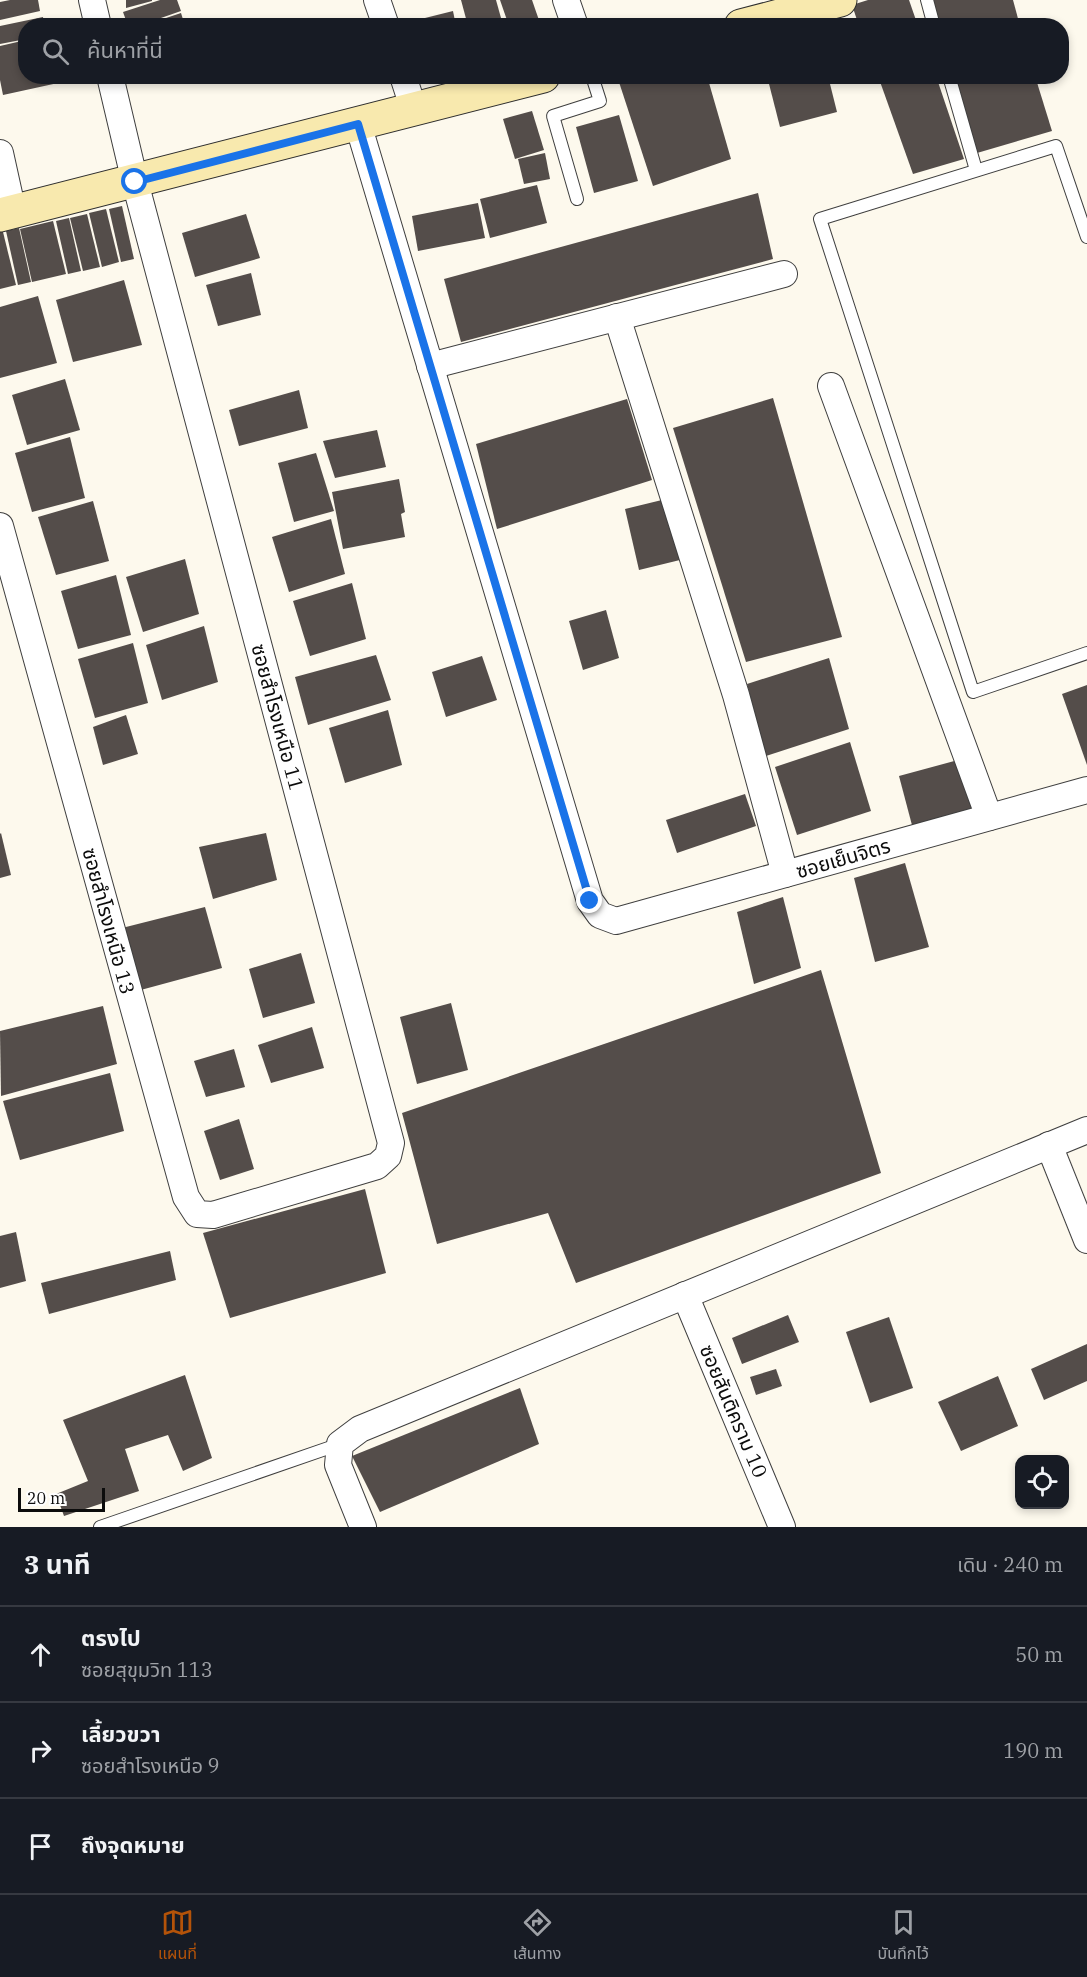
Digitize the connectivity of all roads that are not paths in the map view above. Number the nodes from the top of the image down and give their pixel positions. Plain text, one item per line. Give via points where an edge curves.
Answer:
1 (92, 0) edge
2 (377, 0) edge
3 (566, 0) edge
4 (840, 0) edge
5 (927, 0) edge
6 (96, 18) edge
7 (383, 18) edge
8 (572, 18) edge
9 (771, 18) edge
10 (932, 18) edge
11 (112, 84) edge
12 (406, 84) edge
13 (513, 84) edge
14 (595, 84) edge
15 (951, 84) edge
16 (414, 110) junction
17 (358, 124) junction
18 (0, 153) edge
19 (976, 170) junction
20 (135, 182) junction
21 (577, 199) dead end
22 (6, 214) edge
23 (1087, 237) edge
24 (784, 274) dead end
25 (617, 317) junction
26 (430, 366) junction
27 (831, 386) dead end
28 (0, 526) edge
29 (1087, 653) edge
30 (1087, 790) edge
31 (989, 817) junction
32 (785, 874) junction
33 (1087, 1130) edge
34 (1049, 1145) junction
35 (295, 1190) joint
36 (1087, 1240) edge
37 (686, 1295) junction
38 (340, 1444) junction
39 (100, 1527) edge
40 (363, 1527) edge
41 (782, 1527) edge

1 - 6 street
2 - 7 street
3 - 8 street
4 - 9 main road
5 - 10 lane
11 - 20 street, ซอยสำโรงเหนือ 11
12 - 16 street
13 - 16 main road
14 - 21 lane via 600,100 553,116
15 - 19 lane
16 - 17 main road
17 - 20 main road
17 - 26 street
18 - 22 street
19 - 23 lane via 1056,146
19 - 29 lane via 820,219 973,692
20 - 22 main road
20 - 35 street, ซอยสำโรงเหนือ 11 via 391,1143 388,1156 377,1166
24 - 25 street
25 - 26 street
25 - 32 street via 736,695
26 - 32 street, ซอยเย็นจิตร via 590,901 600,915 616,921
27 - 31 street
28 - 35 street, ซอยสำโรงเหนือ 13 via 186,1197 197,1214 213,1215
30 - 31 street, ซอยเย็นจิตร
31 - 32 street, ซอยเย็นจิตร
33 - 34 street
34 - 36 street
34 - 37 street
37 - 38 street via 360,1429
37 - 41 street, ซอยสันติคราม 10
38 - 39 lane
38 - 40 street via 338,1465

